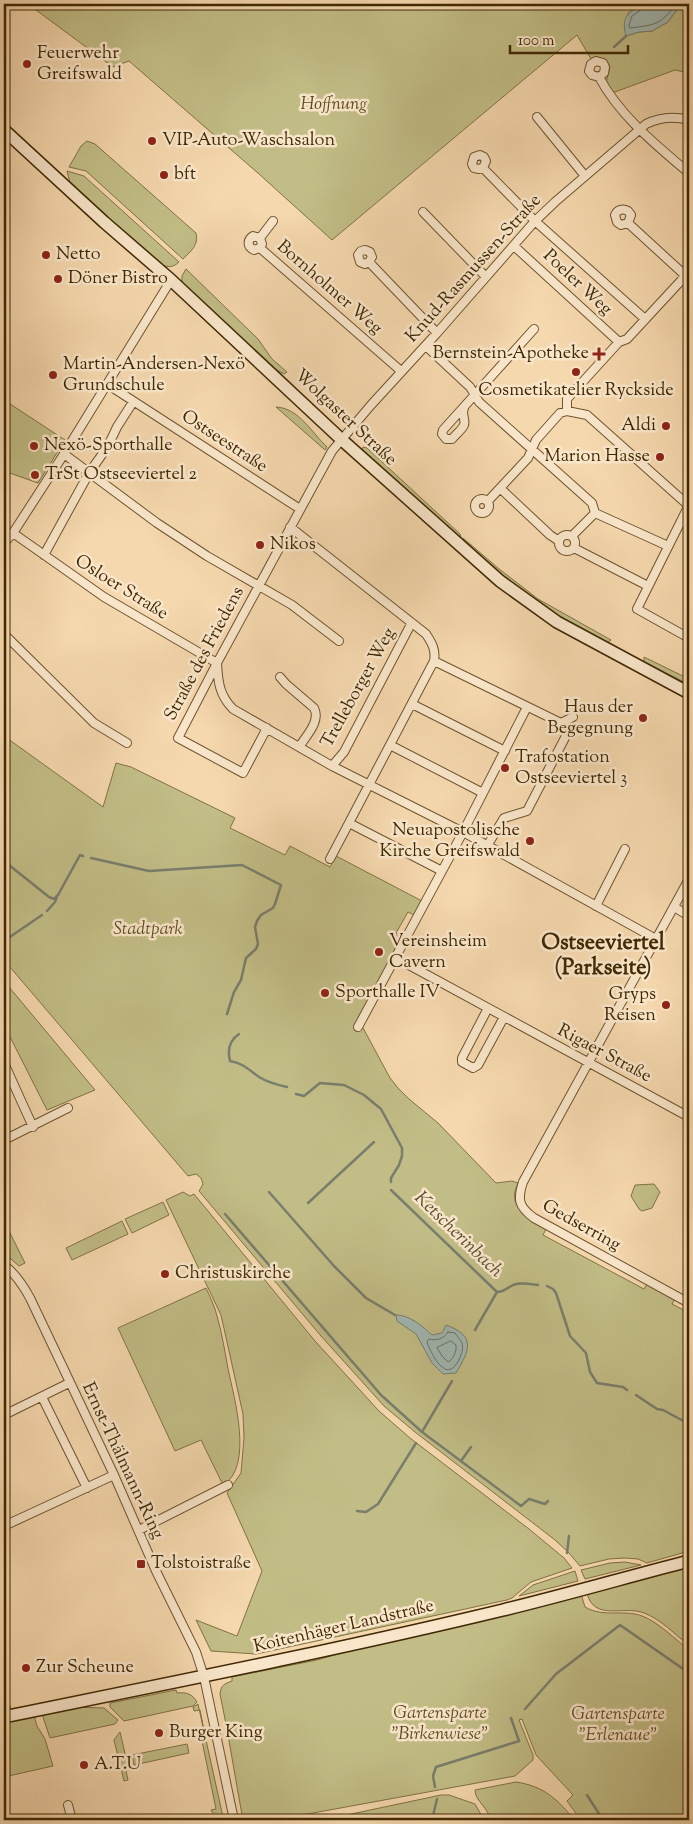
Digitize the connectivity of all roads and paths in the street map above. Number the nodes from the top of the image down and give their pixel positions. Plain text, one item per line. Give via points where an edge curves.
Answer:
1 (599, 77) dead end
2 (537, 117) dead end
3 (689, 120) edge
4 (4, 130) edge
5 (640, 130) junction
6 (483, 168) dead end
7 (689, 173) edge
8 (585, 176) junction
9 (423, 212) dead end
10 (273, 221) dead end
11 (535, 222) junction
12 (628, 223) dead end
13 (260, 238) junction
14 (514, 246) junction
15 (260, 248) junction
16 (369, 262) dead end
17 (688, 276) edge
18 (486, 277) junction
19 (171, 280) junction
20 (645, 319) junction
21 (534, 329) dead end
22 (438, 333) junction
23 (619, 342) junction
24 (426, 346) junction
25 (401, 371) junction
26 (107, 384) junction
27 (475, 396) junction
28 (134, 402) junction
29 (464, 408) dead end
30 (567, 410) junction
31 (342, 440) junction
32 (532, 449) junction
33 (64, 454) junction
34 (89, 473) junction
35 (500, 488) junction
36 (488, 501) dead end
37 (689, 506) edge
38 (300, 509) junction
39 (594, 513) junction
40 (290, 527) junction
41 (13, 533) junction
42 (572, 536) junction
43 (559, 541) junction
44 (4, 543) edge
45 (668, 546) junction
46 (574, 548) junction
47 (44, 555) junction
48 (259, 585) junction
49 (648, 586) junction
50 (411, 624) junction
51 (4, 634) edge
52 (689, 638) edge
53 (339, 641) dead end
54 (434, 661) junction
55 (217, 663) junction
56 (280, 677) dead end
57 (689, 693) edge
58 (412, 704) junction
59 (527, 707) junction
60 (573, 717) dead end
61 (267, 728) junction
62 (569, 730) dead end
63 (127, 743) dead end
64 (390, 745) junction
65 (299, 747) junction
66 (505, 751) junction
67 (332, 766) junction
68 (369, 785) junction
69 (483, 793) junction
70 (349, 823) junction
71 (463, 832) junction
72 (488, 846) junction
73 (625, 849) dead end
74 (330, 859) dead end
75 (442, 870) junction
76 (689, 879) edge
77 (596, 906) junction
78 (674, 907) junction
79 (689, 916) edge
80 (656, 939) junction
81 (396, 958) junction
82 (488, 1008) junction
83 (504, 1017) junction
84 (358, 1027) dead end
85 (4, 1063) edge
86 (588, 1063) junction
87 (68, 1108) dead end
88 (689, 1117) edge
89 (33, 1126) junction
90 (4, 1140) edge
91 (4, 1265) edge
92 (689, 1303) edge
93 (69, 1383) junction
94 (42, 1397) junction
95 (4, 1415) edge
96 (114, 1475) junction
97 (228, 1485) dead end
98 (87, 1488) junction
99 (4, 1526) edge
100 (138, 1530) junction
101 (689, 1561) edge
102 (204, 1677) junction
103 (4, 1702) edge
104 (6, 1716) edge
105 (68, 1805) dead end
106 (72, 1820) edge
107 (232, 1820) edge

1 - 5 street via 605,89
2 - 8 street
3 - 5 street, Knud-Rasmussen-Straße via 662,118
4 - 19 main road, Wolgaster Straße
5 - 7 street
5 - 8 street, Knud-Rasmussen-Straße
6 - 11 street
8 - 11 street, Knud-Rasmussen-Straße
9 - 18 street
10 - 13 street, Bornholmer Weg
11 - 14 street, Knud-Rasmussen-Straße
11 - 20 street
12 - 17 street
13 - 15 street, Bornholmer Weg
13 - 15 street, Bornholmer Weg via 253,236 248,243 254,250
14 - 18 street, Knud-Rasmussen-Straße
14 - 23 street, Poeler Weg
15 - 25 street, Bornholmer Weg
16 - 22 street
17 - 20 street
18 - 22 street, Knud-Rasmussen-Straße
19 - 26 street
19 - 31 main road, Wolgaster Straße
20 - 23 street via 627,339
21 - 27 street
22 - 24 street, Knud-Rasmussen-Straße
23 - 30 street via 567,399
24 - 25 street, Knud-Rasmussen-Straße
24 - 27 street via 470,387
25 - 31 street, Knud-Rasmussen-Straße
26 - 28 street, Ostseestraße
26 - 33 street
27 - 29 street
27 - 32 street
28 - 34 street
28 - 38 street, Ostseestraße
30 - 32 street via 548,426
30 - 37 street via 587,414
31 - 38 street, Straße des Friedens
31 - 57 main road, Wolgaster Straße via 500,581 543,613
32 - 35 street via 528,458
32 - 39 street via 592,503
33 - 34 street
33 - 41 street
34 - 47 street
34 - 48 street via 207,556
35 - 36 street
35 - 43 street
37 - 45 street
38 - 40 street, Straße des Friedens
39 - 42 street
39 - 45 street
40 - 48 street, Straße des Friedens
40 - 50 street
41 - 44 street
41 - 47 street, Osloer Straße
42 - 43 street via 564,535
42 - 46 street via 576,543
43 - 46 street via 564,551
45 - 49 street
46 - 49 street
47 - 55 street, Osloer Straße via 104,597
48 - 53 street, Straße des Friedens via 292,605
48 - 55 street, Straße des Friedens
49 - 52 street via 637,609
50 - 54 street via 426,634 432,643
50 - 67 street, Trelleborger Weg via 344,752
51 - 63 street via 94,723
54 - 58 street
54 - 59 street
55 - 61 street via 218,682 225,701
55 - 61 street, Straße des Friedens via 178,738 243,772
56 - 65 street via 316,713 314,724
58 - 64 street
58 - 66 street
59 - 60 street via 561,723
59 - 66 street
61 - 65 street
62 - 72 street via 527,811 504,818
64 - 68 street
64 - 69 street
65 - 67 street
66 - 69 street
67 - 68 street
68 - 70 street
68 - 71 street
69 - 71 street
70 - 74 street
70 - 75 street
71 - 72 street
71 - 75 street
72 - 77 street
73 - 77 street
75 - 81 street
76 - 78 street, Gedserring
77 - 80 street
78 - 79 street
78 - 80 street, Gedserring
80 - 86 street, Gedserring
81 - 82 street, Rigaer Straße
81 - 84 street
82 - 83 street, Rigaer Straße
82 - 83 street via 462,1058 468,1066 478,1066
83 - 86 street, Rigaer Straße
85 - 89 street
86 - 88 street, Rigaer Straße
86 - 92 street, Gedserring via 523,1182 519,1198 521,1205 534,1218
87 - 89 street
89 - 90 street
91 - 93 street, Ernst-Thälmann-Ring via 20,1281 30,1298
93 - 94 street
93 - 96 street, Ernst-Thälmann-Ring
94 - 95 street
94 - 98 street
96 - 98 street
96 - 100 street, Ernst-Thälmann-Ring
97 - 100 street
98 - 99 street
100 - 102 street, Ernst-Thälmann-Ring via 196,1652
101 - 102 main road, Koitenhäger Landstraße via 503,1610
102 - 104 main road, Koitenhäger Landstraße
102 - 107 street, Ernst-Thälmann-Ring
103 - 104 street
105 - 106 street

